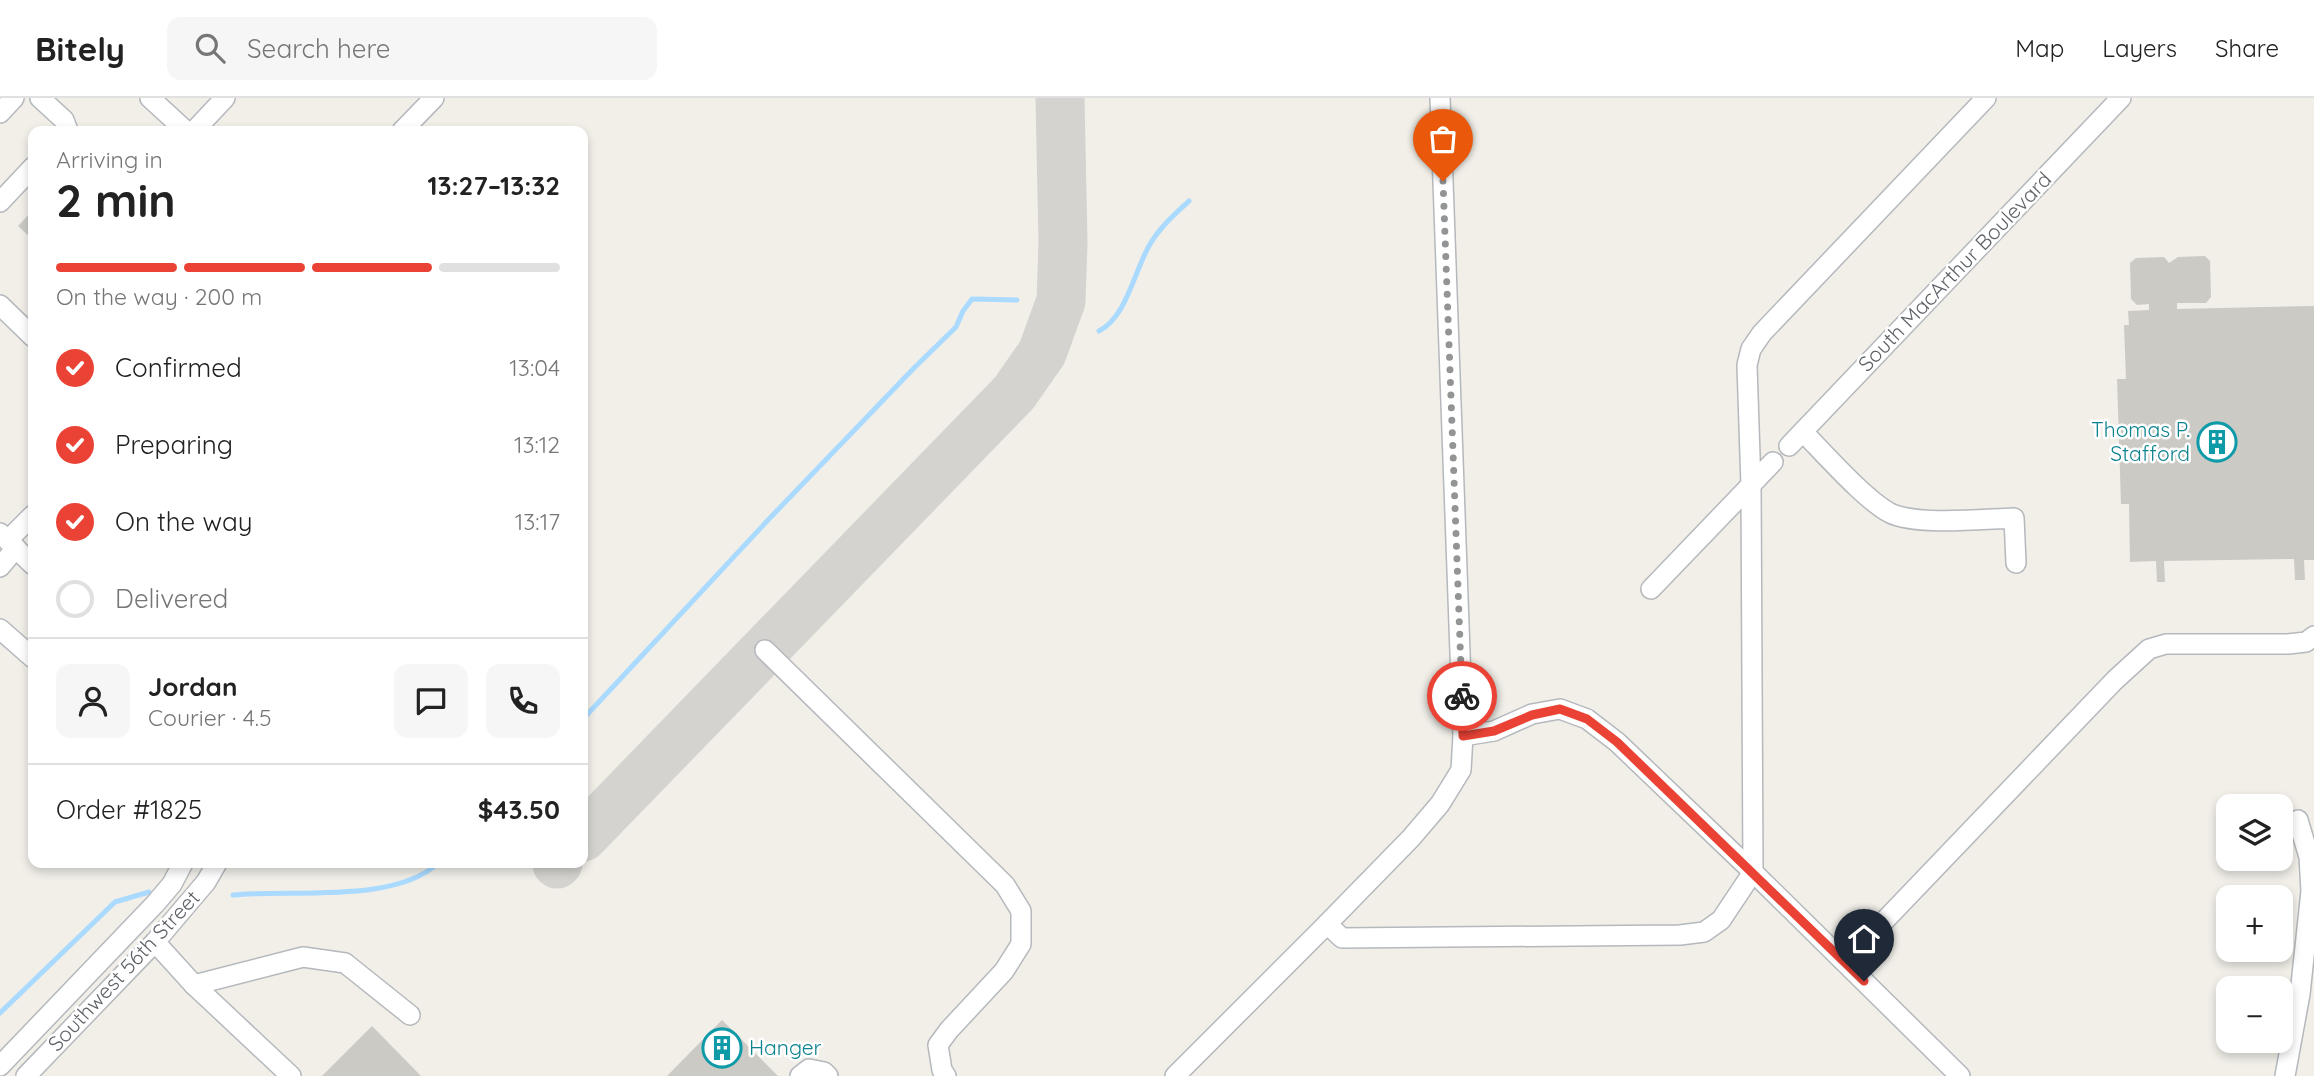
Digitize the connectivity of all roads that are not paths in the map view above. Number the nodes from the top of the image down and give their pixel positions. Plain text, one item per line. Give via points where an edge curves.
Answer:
1 (15, 98) edge
2 (40, 98) edge
3 (150, 98) edge
4 (225, 98) edge
5 (434, 98) edge
6 (1440, 98) edge
7 (1986, 98) edge
8 (2121, 98) edge
9 (0, 113) edge
10 (66, 126) edge
11 (181, 126) edge
12 (199, 126) edge
13 (407, 126) edge
14 (28, 172) edge
15 (0, 202) edge
16 (0, 305) edge
17 (28, 332) edge
18 (1773, 462) dead end
19 (1751, 486) junction
20 (28, 520) edge
21 (8, 540) edge
22 (28, 560) edge
23 (2016, 563) dead end
24 (0, 567) edge
25 (1651, 589) dead end
26 (0, 629) edge
27 (2314, 636) edge
28 (765, 650) dead end
29 (28, 654) edge
30 (1463, 736) junction
31 (2298, 820) dead end
32 (180, 868) edge
33 (215, 868) edge
34 (1753, 872) junction
35 (1327, 924) junction
36 (155, 942) junction
37 (1845, 962) junction
38 (194, 985) junction
39 (410, 1015) dead end
40 (0, 1066) edge
41 (26, 1076) edge
42 (291, 1076) edge
43 (800, 1076) edge
44 (828, 1076) edge
45 (946, 1076) edge
46 (1175, 1076) edge
47 (1961, 1076) edge
48 (2285, 1076) edge

1 - 9 street
2 - 10 street
3 - 11 street
4 - 12 street
5 - 13 street
6 - 30 street
7 - 19 street via 1751,349 1747,365
8 - 23 street, South MacArthur Boulevard via 1796,439 1890,513 1909,519 2014,518
14 - 15 street
16 - 17 street
18 - 19 street
19 - 25 street
19 - 34 street
20 - 21 street
21 - 22 street
21 - 24 street
26 - 29 street
27 - 37 street via 2288,644 2166,644 2149,649
28 - 45 street via 1005,885 1021,911 1021,944 1004,971 938,1045
30 - 34 street via 1560,709 1587,719
30 - 35 street via 1461,770 1440,804
31 - 48 street via 2309,857 2311,891
32 - 40 street via 155,904
33 - 36 street, Southwest 56th Street
34 - 35 street via 1721,920 1704,932 1680,935 1342,938
34 - 37 street
35 - 46 street
36 - 38 street
36 - 41 street, Southwest 56th Street
37 - 47 street
38 - 39 street via 303,957 345,963
38 - 42 street
43 - 44 street via 809,1069

